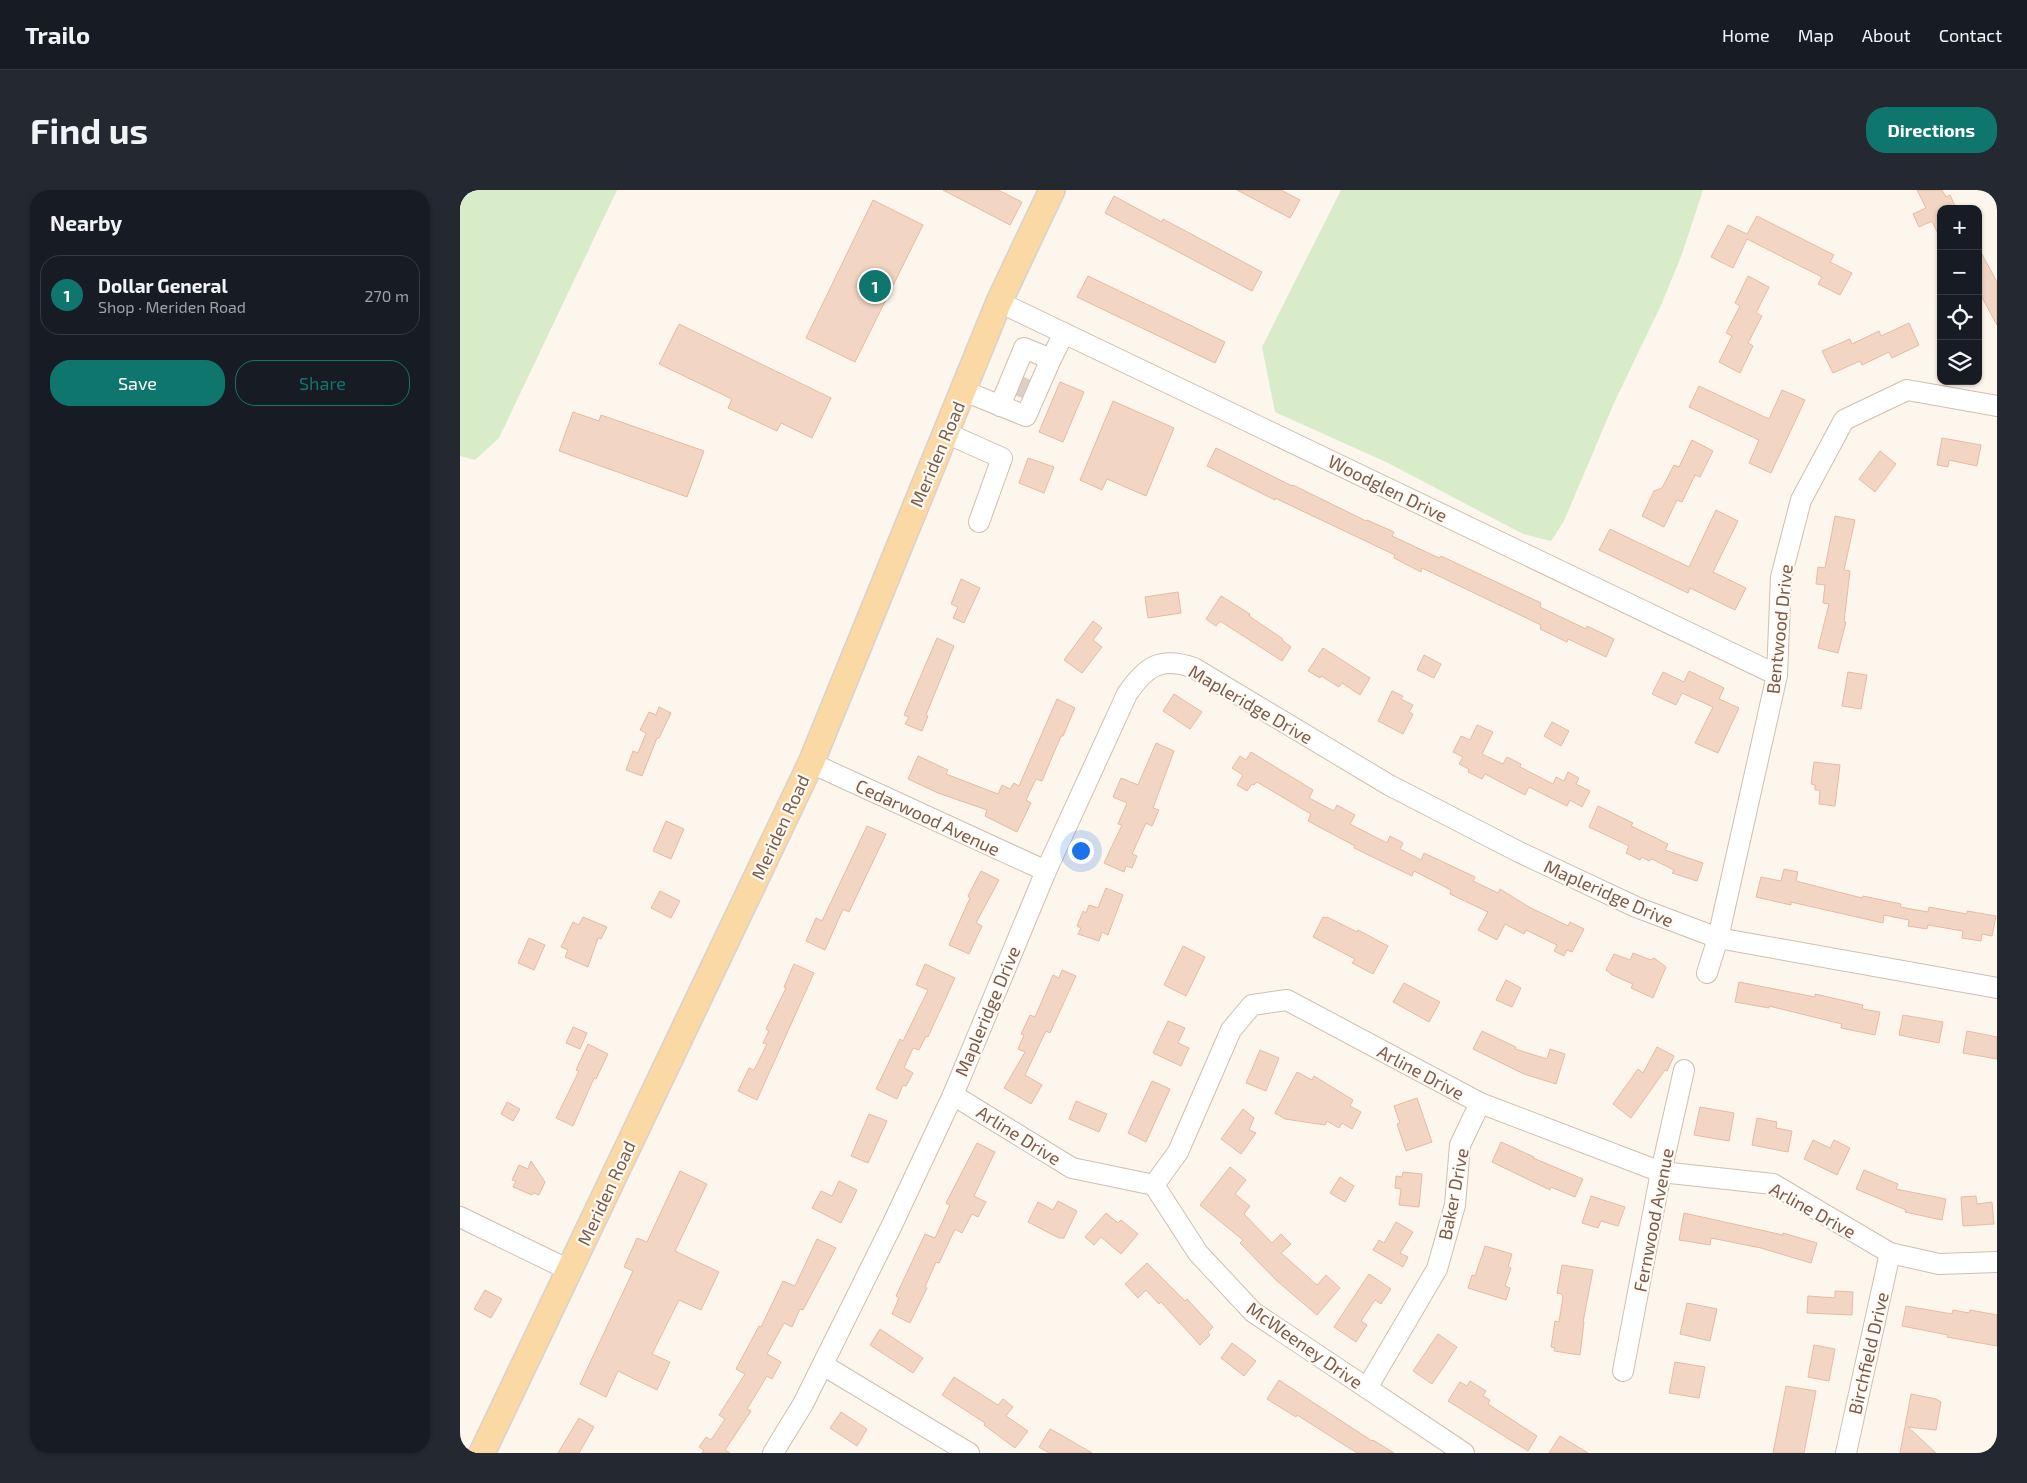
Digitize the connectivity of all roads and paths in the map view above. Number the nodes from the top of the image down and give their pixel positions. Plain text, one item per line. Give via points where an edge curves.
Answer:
1 (1052, 190) edge
2 (999, 302) junction
3 (1064, 333) junction
4 (1051, 359) junction
5 (1024, 388) junction
6 (964, 391) junction
7 (1000, 406) junction
8 (1997, 406) edge
9 (946, 433) junction
10 (979, 522) dead end
11 (1777, 674) junction
12 (811, 763) junction
13 (1046, 871) junction
14 (1718, 938) junction
15 (1707, 973) dead end
16 (1997, 988) edge
17 (1684, 1070) dead end
18 (953, 1094) junction
19 (1480, 1103) junction
20 (1661, 1172) junction
21 (1154, 1185) junction
22 (460, 1217) edge
23 (1890, 1253) junction
24 (1997, 1262) edge
25 (569, 1270) junction
26 (823, 1365) junction
27 (1623, 1371) dead end
28 (1367, 1388) junction
29 (482, 1453) edge
30 (773, 1453) edge
31 (969, 1453) edge
32 (1464, 1453) edge
33 (1846, 1453) edge

1 - 2 main road, Meriden Road
2 - 3 street, Woodglen Drive
2 - 6 main road, Meriden Road
3 - 4 street
3 - 11 street, Woodglen Drive
4 - 5 street
4 - 5 street via 1024,348
5 - 7 street
5 - 7 street via 1026,416
6 - 7 street
6 - 9 main road, Meriden Road
8 - 11 street, Bentwood Drive via 1907,390 1844,420 1801,500 1781,577
9 - 10 street via 1002,458
9 - 12 main road, Meriden Road
11 - 14 street, Bentwood Drive
12 - 13 street, Cedarwood Avenue
12 - 25 main road, Meriden Road
13 - 14 street, Mapleridge Drive via 1127,694 1148,669 1160,664 1180,663 1194,668 1389,785 1519,852 1636,907
13 - 18 street, Mapleridge Drive
14 - 15 street, Bentwood Drive
14 - 16 street, Mapleridge Drive
17 - 20 street, Fernwood Avenue
18 - 21 street, Arline Drive via 1072,1168
18 - 26 street, Mapleridge Drive
19 - 20 street, Arline Drive
19 - 21 street, Arline Drive via 1287,1000 1252,1005 1230,1030 1178,1152
19 - 28 street, Baker Drive via 1460,1145 1455,1205 1437,1269
20 - 23 street, Arline Drive via 1773,1184
20 - 27 street, Fernwood Avenue
21 - 28 street, McWeeney Drive via 1198,1253 1253,1312
22 - 25 street
23 - 24 street, Arline Drive via 1938,1264
23 - 33 street, Birchfield Drive
25 - 29 main road, Meriden Road
26 - 30 street, Mapleridge Drive
26 - 31 street
28 - 32 street, McWeeney Drive

